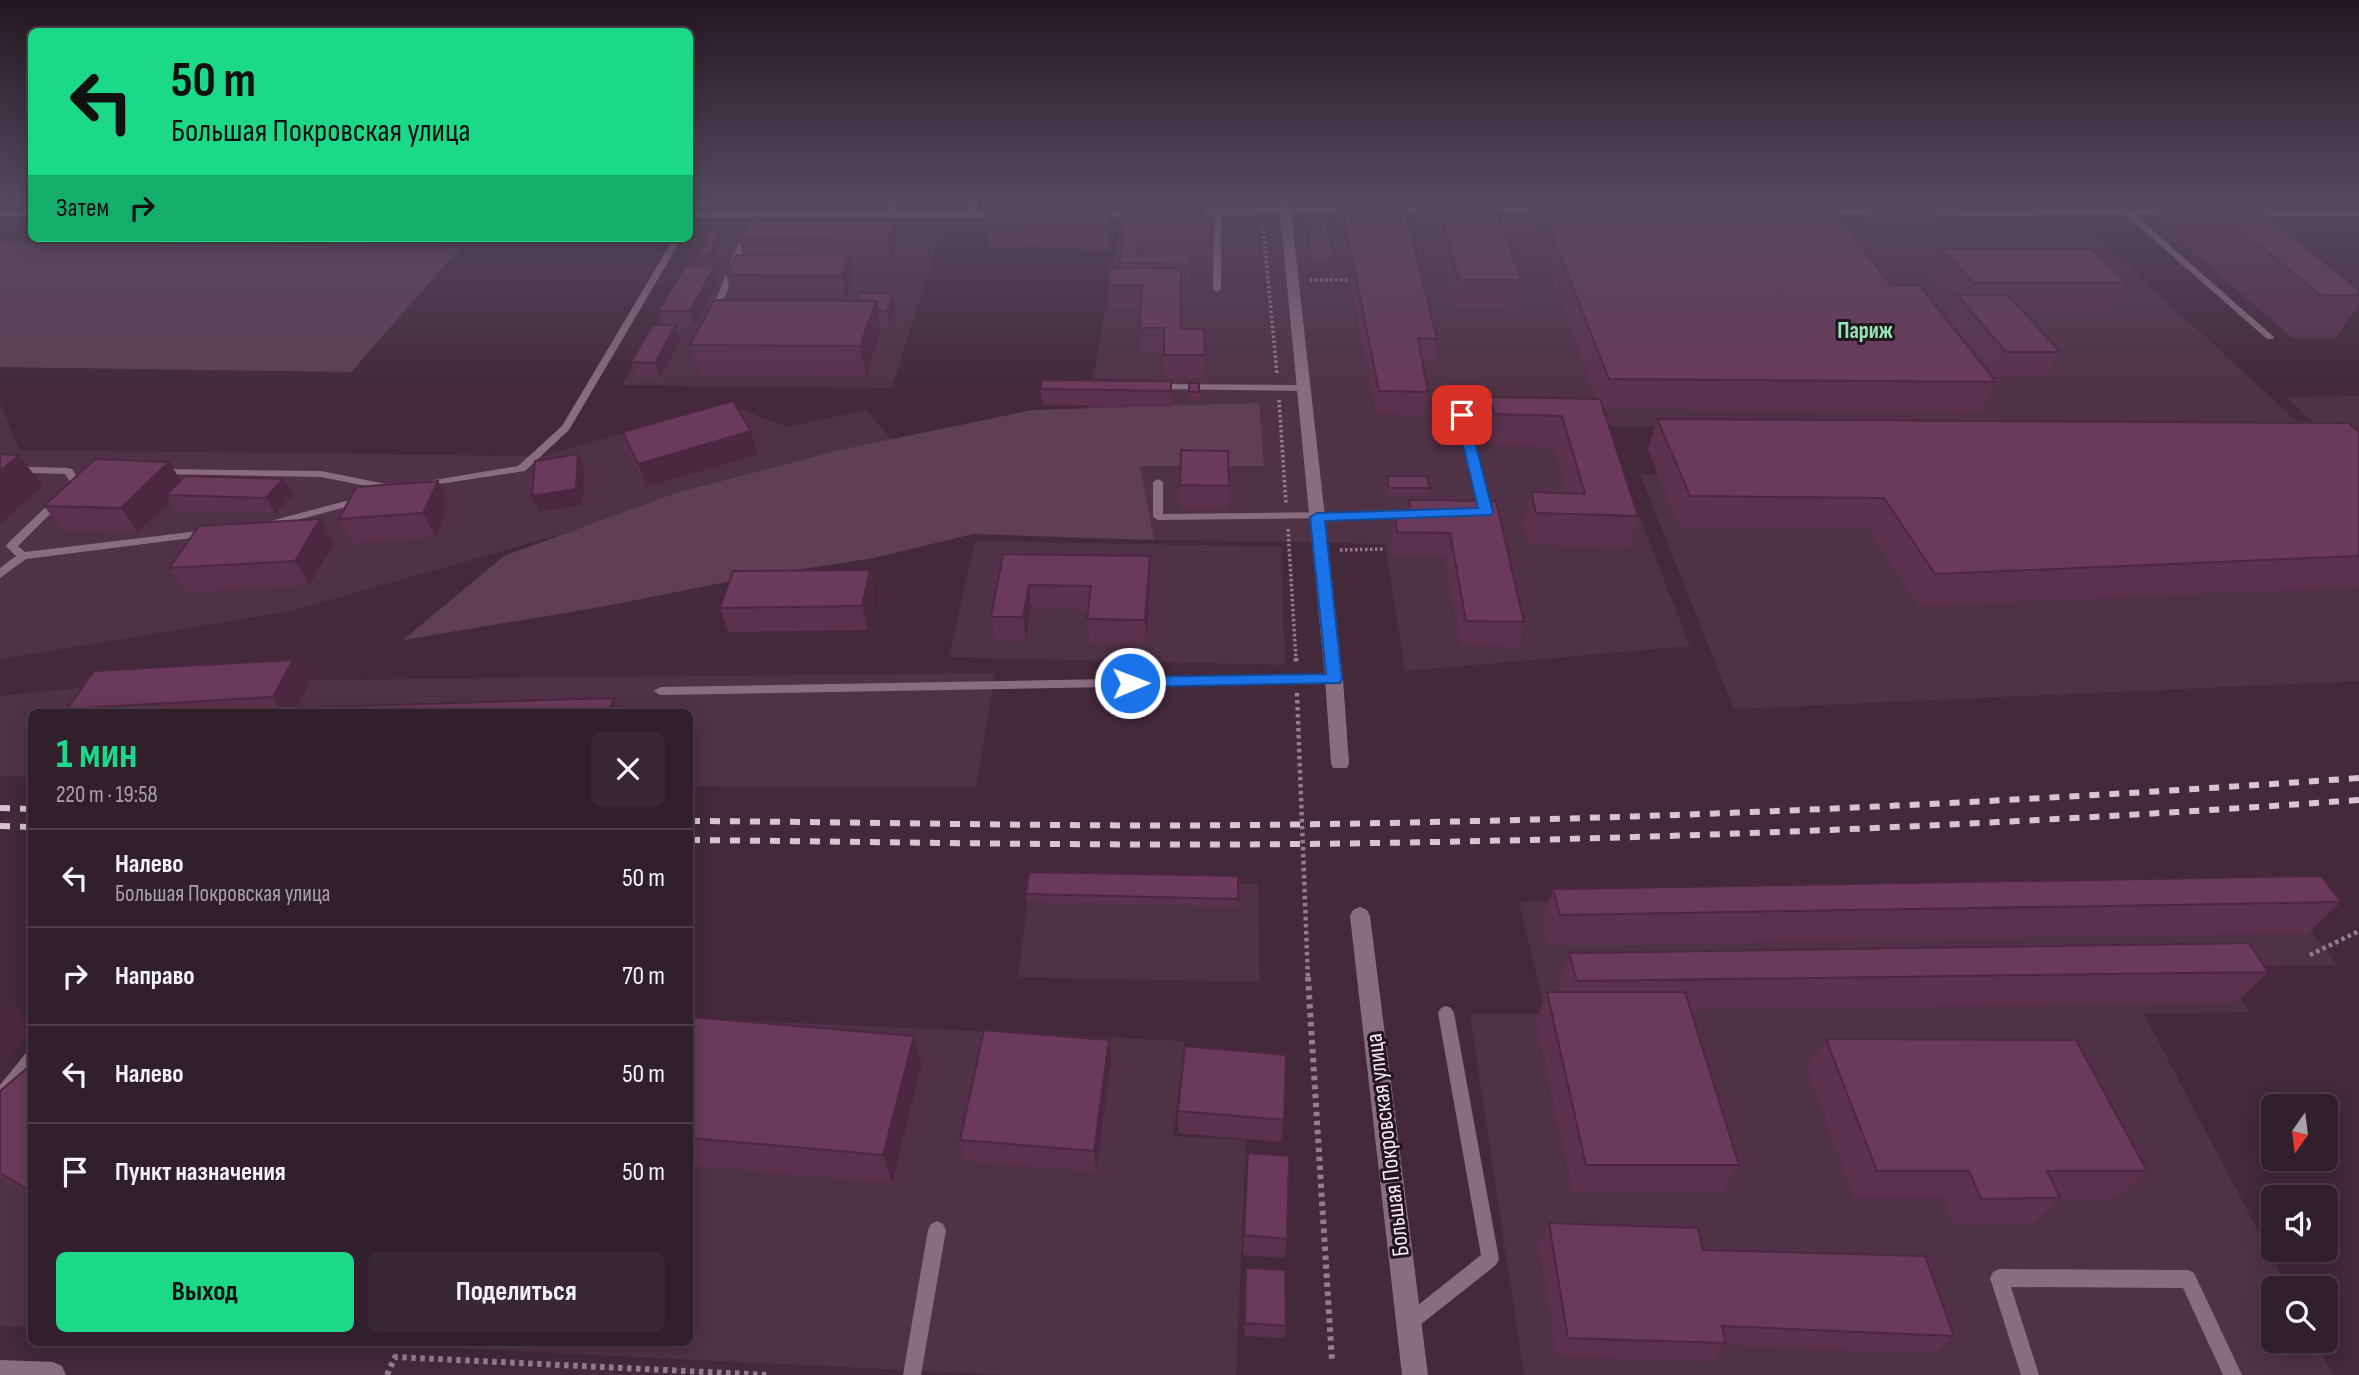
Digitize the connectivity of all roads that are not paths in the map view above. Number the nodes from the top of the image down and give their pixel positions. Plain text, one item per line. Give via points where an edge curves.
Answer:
1 (663, 263) edge
2 (735, 263) edge
3 (1217, 263) edge
4 (1290, 263) edge
5 (2185, 263) edge
6 (733, 267) junction
7 (746, 268) edge
8 (1217, 289) dead end
9 (732, 304) edge
10 (2270, 337) dead end
11 (1142, 387) edge
12 (1304, 393) junction
13 (1462, 415) dead end
14 (0, 469) edge
15 (155, 472) edge
16 (89, 480) edge
17 (1158, 482) dead end
18 (76, 483) junction
19 (411, 487) edge
20 (1472, 512) edge
21 (1431, 513) edge
22 (1317, 517) junction
23 (251, 527) edge
24 (225, 531) edge
25 (23, 555) junction
26 (0, 574) edge
27 (1334, 679) junction
28 (660, 691) dead end
29 (1340, 763) dead end
30 (1360, 916) dead end
31 (1446, 1013) dead end
32 (28, 1063) edge
33 (0, 1097) edge
34 (937, 1230) dead end
35 (1409, 1323) junction
36 (0, 1373) edge
37 (52, 1375) edge
38 (912, 1375) edge
39 (1415, 1375) edge
40 (2030, 1375) edge
41 (2233, 1375) edge

1 - 19 lane via 566,428 521,469
2 - 6 lane
3 - 8 lane
4 - 12 street
5 - 10 lane
6 - 7 lane
6 - 9 lane via 718,304
11 - 12 lane via 1278,388
12 - 22 street
13 - 20 lane via 1486,512
14 - 18 lane via 68,471
15 - 23 lane via 321,474 398,489
16 - 18 lane
17 - 22 lane via 1158,517
18 - 25 lane via 11,546
21 - 22 lane
22 - 27 street
24 - 25 lane
25 - 26 lane
27 - 28 lane
27 - 29 street
30 - 35 street, Большая Покровская улица
31 - 35 lane via 1490,1259
32 - 33 lane
34 - 38 lane
35 - 39 street, Большая Покровская улица
36 - 37 street
40 - 41 lane via 1998,1278 2188,1279

